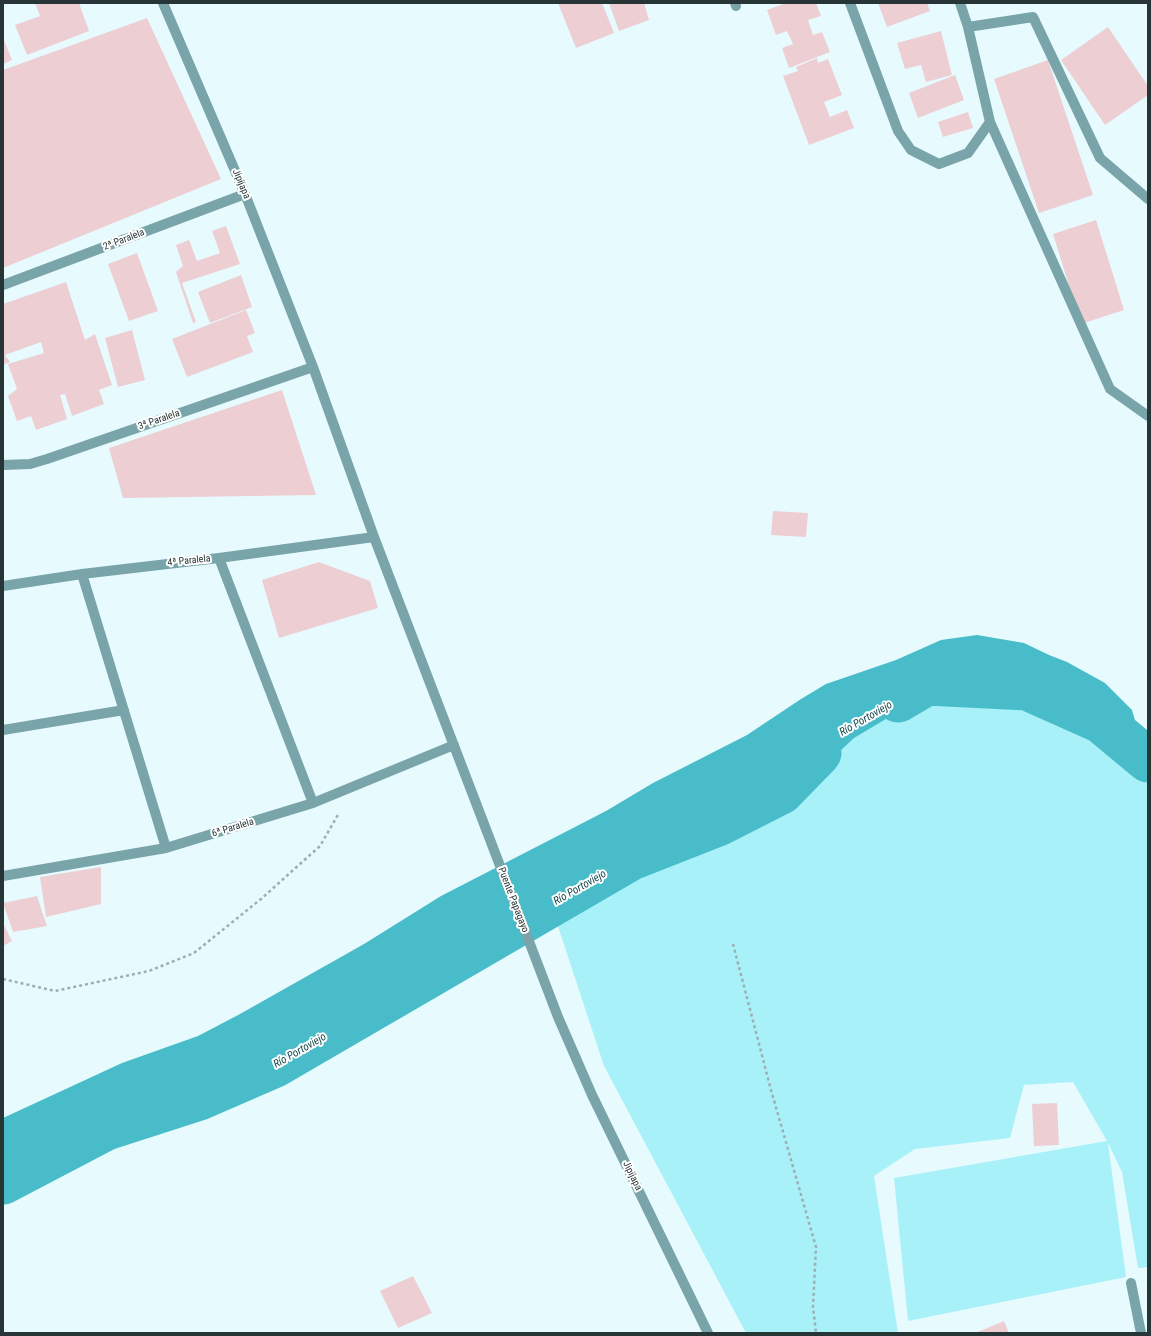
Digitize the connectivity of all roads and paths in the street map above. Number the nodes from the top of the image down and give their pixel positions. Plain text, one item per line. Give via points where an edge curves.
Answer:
1 (163, 3) edge
2 (850, 3) edge
3 (960, 3) edge
4 (968, 27) junction
5 (990, 122) junction
6 (245, 194) junction
7 (1148, 199) edge
8 (3, 285) edge
9 (313, 367) junction
10 (1148, 416) edge
11 (3, 465) edge
12 (374, 537) junction
13 (219, 558) junction
14 (82, 574) junction
15 (3, 586) edge
16 (124, 710) junction
17 (3, 730) edge
18 (454, 745) junction
19 (353, 788) junction
20 (313, 803) junction
21 (166, 848) junction
22 (3, 876) edge
23 (734, 944) dead end
24 (3, 979) edge
25 (558, 1017) joint
26 (1131, 1284) dead end
27 (708, 1333) edge
28 (816, 1333) edge
29 (1141, 1333) edge

1 - 6 street, Jipijapa
2 - 5 street via 898,131 912,150 939,164 968,153
3 - 4 street
4 - 5 street
4 - 7 street via 1033,17 1100,158
5 - 10 street via 1110,389
6 - 8 street, 2ª Paralela
6 - 9 street, Jipijapa
9 - 11 street, 3ª Paralela via 47,459 30,464
9 - 12 street, Jipijapa
12 - 13 street, 4ª Paralela
12 - 18 street, Puente Papagayo
13 - 14 street, 4ª Paralela
13 - 20 street
14 - 15 street, 4ª Paralela
14 - 16 street
16 - 17 street
16 - 21 street
18 - 19 street, 6ª Paralela
18 - 25 street, Puente Papagayo
19 - 20 street, 6ª Paralela
19 - 24 path via 320,846 261,899 194,953 148,971 55,991
20 - 21 street, 6ª Paralela
21 - 22 street, 6ª Paralela
23 - 28 path via 771,1090 816,1247 813,1308
25 - 27 street, Jipijapa via 592,1095
26 - 29 street

